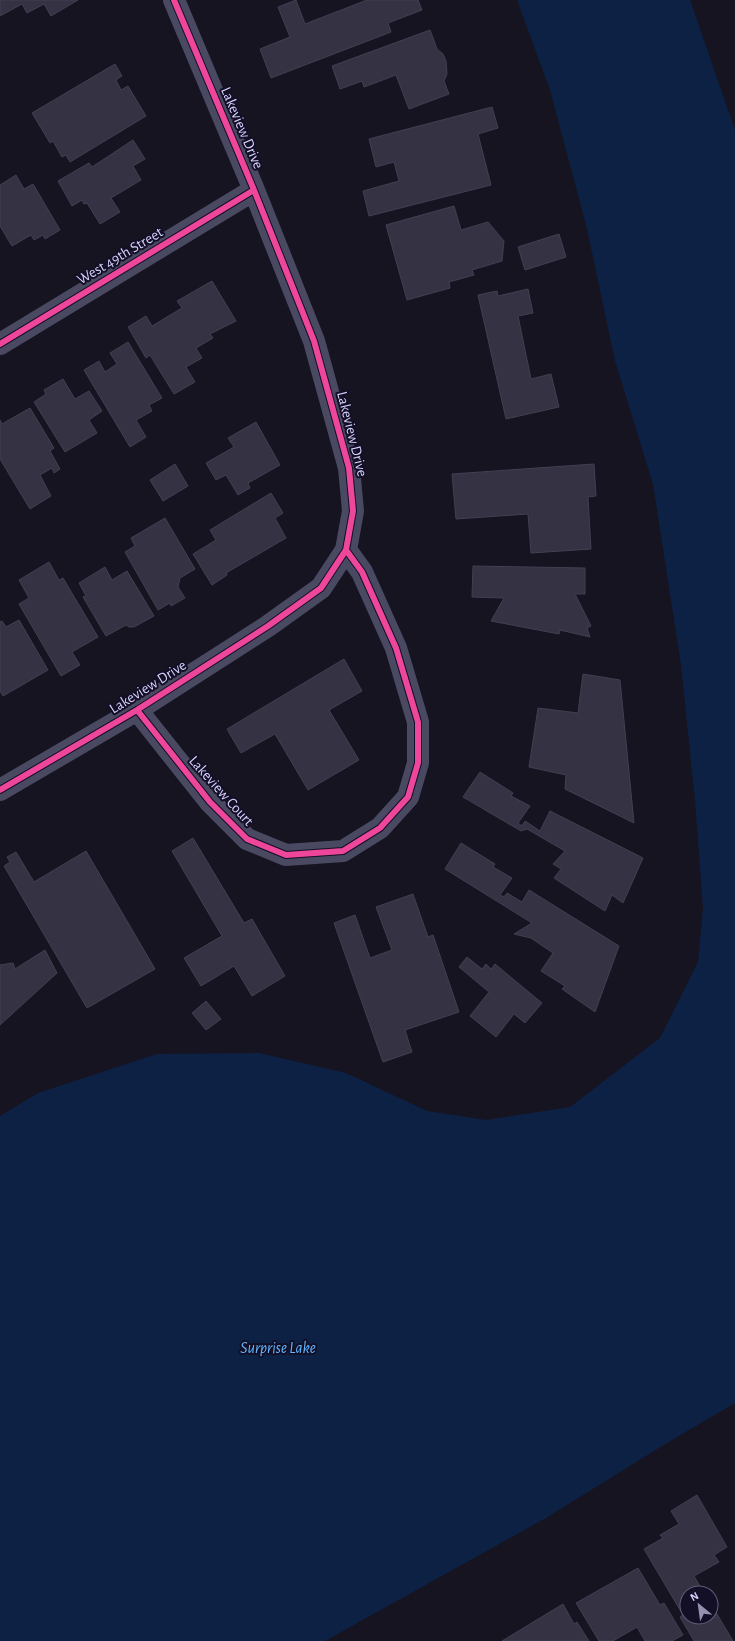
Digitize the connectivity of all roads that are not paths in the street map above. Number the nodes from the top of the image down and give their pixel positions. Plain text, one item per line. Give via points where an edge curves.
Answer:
1 (174, 0) edge
2 (254, 190) junction
3 (0, 344) edge
4 (346, 550) junction
5 (137, 710) junction
6 (0, 790) edge

1 - 2 street, Lakeview Drive
2 - 3 street, West 49th Street
2 - 4 street, Lakeview Drive via 314,341 349,468 354,511
4 - 5 street, Lakeview Drive via 321,588 268,626
4 - 5 street, Lakeview Court via 362,572 396,648 418,722 418,763 408,797 380,828 343,851 286,855 247,839 210,802
5 - 6 street, Lakeview Drive

